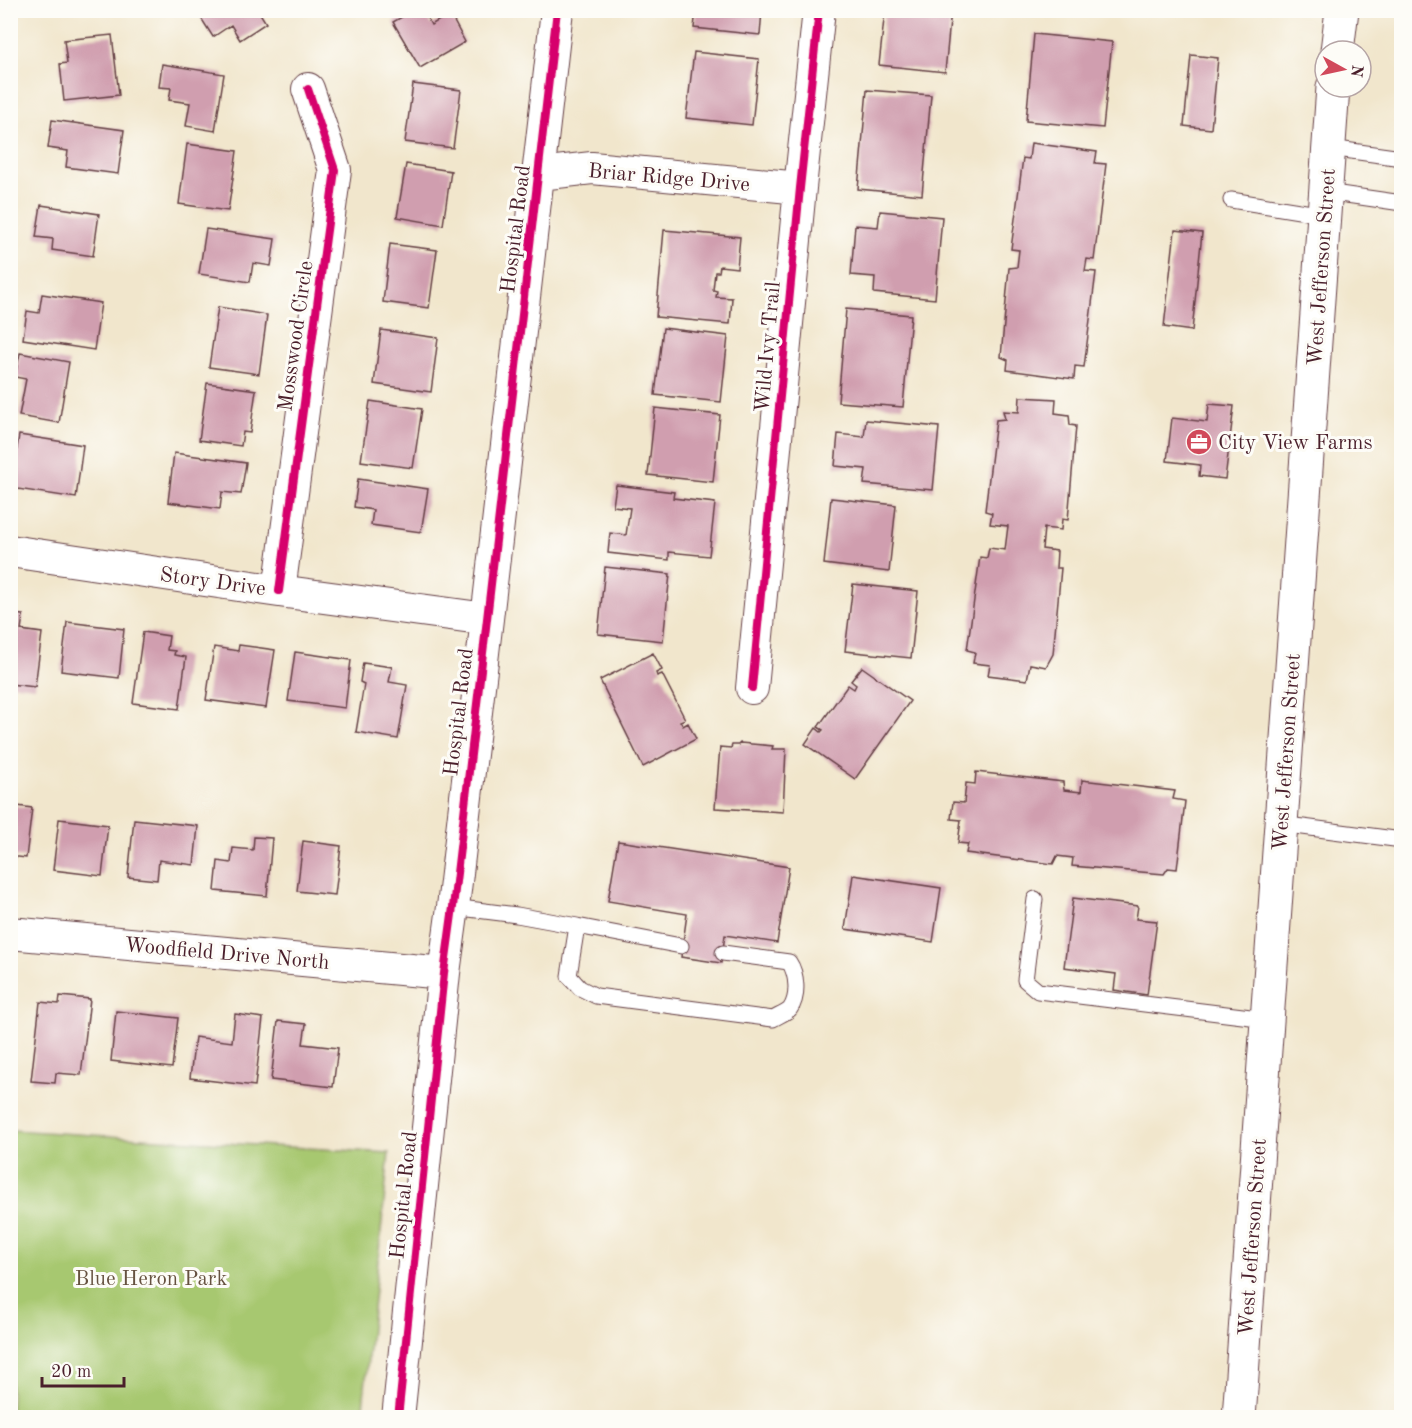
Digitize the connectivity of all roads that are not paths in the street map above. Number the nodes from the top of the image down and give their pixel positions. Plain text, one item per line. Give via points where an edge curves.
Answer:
1 (557, 10) edge
2 (819, 10) edge
3 (1342, 10) edge
4 (1338, 39) edge
5 (308, 89) dead end
6 (1332, 99) edge
7 (1330, 148) junction
8 (1401, 158) edge
9 (539, 174) junction
10 (800, 188) junction
11 (1231, 201) dead end
12 (1325, 203) junction
13 (1401, 203) edge
14 (10, 551) edge
15 (279, 591) junction
16 (488, 619) junction
17 (752, 688) dead end
18 (1280, 824) junction
19 (1401, 840) edge
20 (1035, 899) dead end
21 (453, 907) junction
22 (577, 926) junction
23 (10, 933) edge
24 (681, 946) dead end
25 (723, 953) dead end
26 (444, 973) junction
27 (1267, 1019) junction
28 (398, 1418) edge
29 (1239, 1418) edge

1 - 9 street, Hospital Road
2 - 10 street, Wild Ivy Trail
3 - 4 main road
5 - 15 street, Mosswood Circle via 335,170
6 - 7 main road, West Jefferson Street
7 - 8 lane
7 - 12 main road, West Jefferson Street
9 - 10 street, Briar Ridge Drive via 592,168
9 - 16 street, Hospital Road
10 - 17 street, Wild Ivy Trail
11 - 12 lane
12 - 13 lane
12 - 18 main road, West Jefferson Street
14 - 15 street, Story Drive
15 - 16 street, Story Drive
16 - 21 street, Hospital Road
18 - 19 lane
18 - 27 main road, West Jefferson Street
20 - 27 lane via 1025,980 1038,991
21 - 22 lane
21 - 26 street, Hospital Road
22 - 24 lane
22 - 25 lane via 569,976 580,988 596,996 773,1019 789,1010 795,996 796,972 789,962
23 - 26 street, Woodfield Drive North
26 - 28 street, Hospital Road
27 - 29 main road, West Jefferson Street

